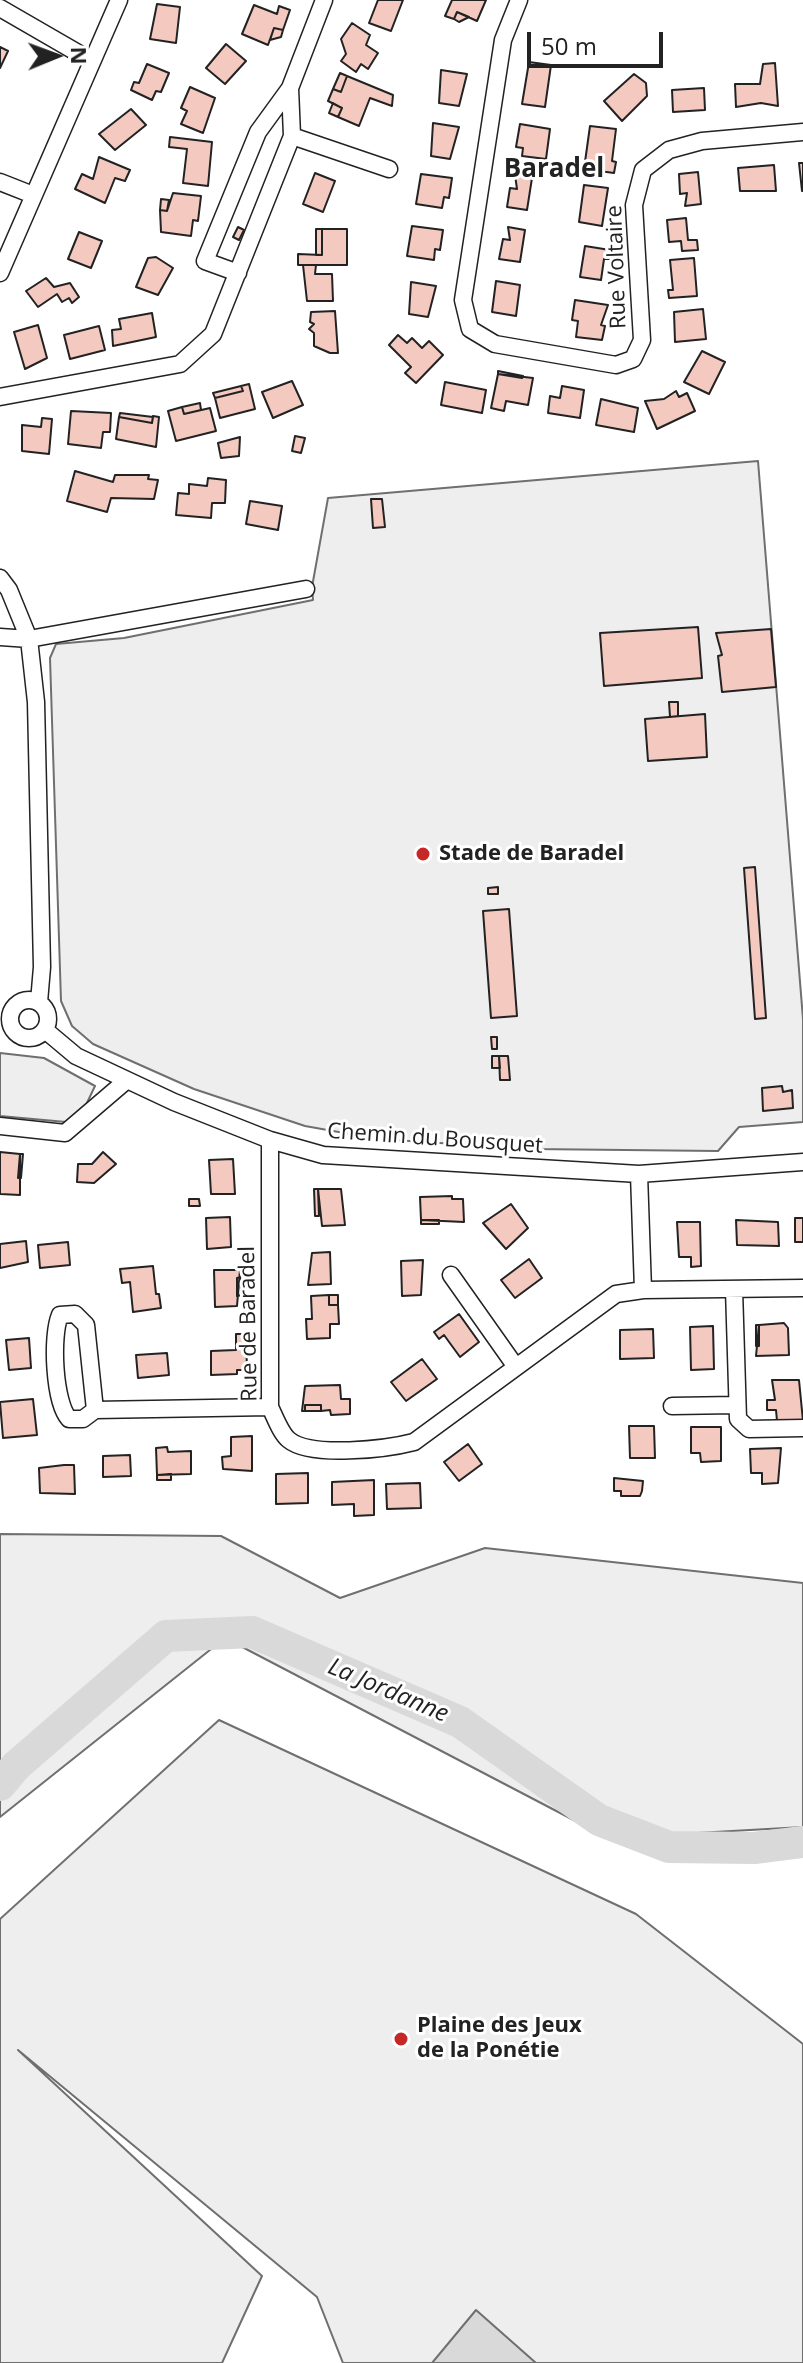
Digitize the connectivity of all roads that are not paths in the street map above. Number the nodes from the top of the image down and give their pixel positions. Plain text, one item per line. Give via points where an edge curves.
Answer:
1 (119, 0) edge
2 (324, 0) edge
3 (519, 0) edge
4 (0, 8) edge
5 (90, 60) junction
6 (290, 88) junction
7 (803, 132) edge
8 (292, 136) junction
9 (389, 169) dead end
10 (0, 182) edge
11 (33, 195) junction
12 (0, 273) edge
13 (238, 273) junction
14 (0, 397) edge
15 (0, 578) edge
16 (306, 589) dead end
17 (0, 637) edge
18 (29, 639) junction
19 (39, 1002) junction
20 (6, 1028) edge
21 (45, 1030) junction
22 (127, 1080) junction
23 (0, 1126) edge
24 (270, 1140) junction
25 (803, 1162) edge
26 (639, 1174) junction
27 (451, 1275) dead end
28 (803, 1288) edge
29 (734, 1289) junction
30 (643, 1290) junction
31 (516, 1367) junction
32 (736, 1405) junction
33 (672, 1406) dead end
34 (270, 1407) junction
35 (95, 1410) junction
36 (803, 1428) edge

1 - 5 street
2 - 6 street
3 - 7 street, Rue Voltaire via 503,40 463,300 470,329 495,344 616,365 633,359 642,340 634,205 643,170 669,150 702,141
4 - 5 street
5 - 11 street
6 - 8 street
6 - 13 street via 258,132 205,261
8 - 9 street
8 - 13 street
10 - 11 street
11 - 12 street
13 - 14 street via 213,334 180,364
15 - 18 street
16 - 18 street
17 - 18 street
18 - 19 street via 36,702
19 - 20 street via 25,1000 14,1007
19 - 21 street via 47,1015
20 - 21 street via 27,1038
21 - 22 street, Chemin du Bousquet via 76,1056
22 - 23 street via 65,1133
22 - 24 street, Chemin du Bousquet
24 - 26 street, Chemin du Bousquet via 323,1155
24 - 34 street, Rue de Baradel
25 - 26 street, Chemin du Bousquet
26 - 30 street
27 - 31 street
28 - 29 street, Rue de Baradel
29 - 30 street, Rue de Baradel
29 - 32 street
30 - 31 street, Rue de Baradel via 616,1294
31 - 34 street, Rue de Baradel via 414,1442 393,1448 309,1450 288,1440
32 - 33 street
32 - 36 street via 738,1419 749,1429
34 - 35 street
35 - 35 street via 86,1325 75,1314 60,1315 54,1327 60,1408 69,1419 83,1419

